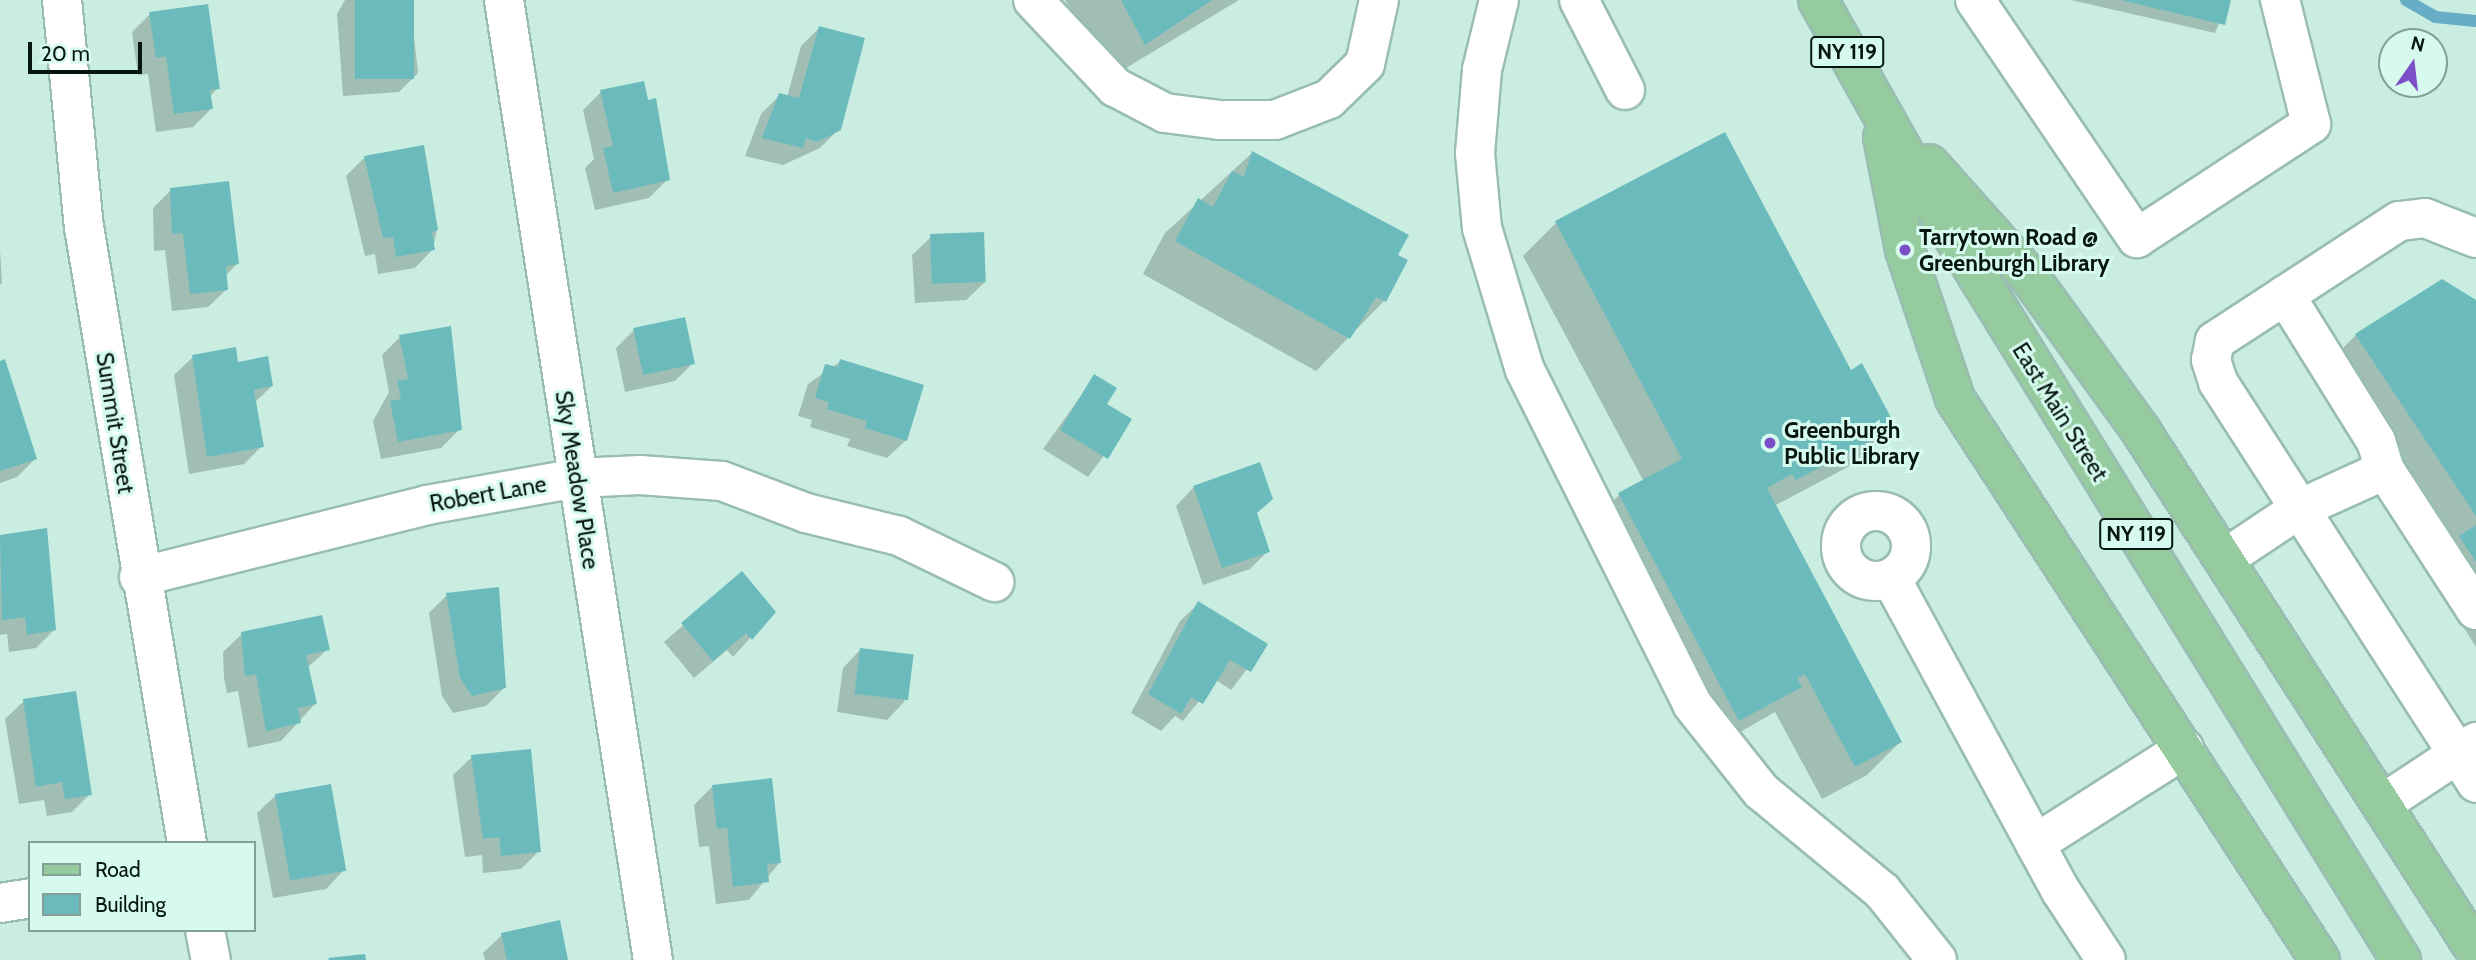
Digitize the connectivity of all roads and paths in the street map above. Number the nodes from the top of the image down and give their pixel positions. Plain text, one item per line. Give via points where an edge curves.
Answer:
1 (62, 0) edge
2 (504, 0) edge
3 (1033, 0) edge
4 (1379, 0) edge
5 (1499, 0) edge
6 (1578, 0) edge
7 (1818, 0) edge
8 (1975, 0) edge
9 (2280, 0) edge
10 (1625, 90) dead end
11 (1876, 104) junction
12 (2476, 238) edge
13 (2286, 295) junction
14 (2385, 470) junction
15 (577, 478) junction
16 (2299, 509) junction
17 (2224, 559) junction
18 (139, 577) junction
19 (994, 582) dead end
20 (1893, 582) dead end
21 (2476, 610) edge
22 (2184, 749) junction
23 (2470, 760) edge
24 (2382, 804) junction
25 (187, 841) edge
26 (2035, 844) junction
27 (28, 898) edge
28 (0, 903) edge
29 (205, 932) edge
30 (2476, 951) edge
31 (211, 960) edge
32 (653, 960) edge
33 (1937, 960) edge
34 (2106, 960) edge
35 (2320, 960) edge
36 (2401, 960) edge

1 - 18 street, Summit Street via 84,227
2 - 15 street, Sky Meadow Place
3 - 4 street via 1115,87 1166,113 1219,120 1275,120 1329,99 1365,64
5 - 33 street via 1482,70 1475,153 1482,228 1525,370 1692,704 1761,791 1882,891
6 - 10 street
7 - 11 main road, East Main Street / NY 119
8 - 9 street via 2137,238 2311,124
11 - 17 main road via 2029,276
11 - 22 main road via 1905,250 1955,399
11 - 36 main road, East Main Street / NY 119
12 - 13 street via 2425,218 2399,221
13 - 14 street via 2376,441
13 - 16 street via 2215,341 2211,360 2218,382
14 - 16 street
14 - 21 street
15 - 18 street, Robert Lane via 427,505
15 - 19 street, Robert Lane via 722,481 806,513 899,536
15 - 32 street, Sky Meadow Place
16 - 17 street
16 - 23 street
17 - 24 main road
18 - 25 street, Summit Street
20 - 26 street
22 - 26 street
22 - 35 main road
23 - 24 street
24 - 30 main road
26 - 34 street
27 - 28 street
29 - 31 street

